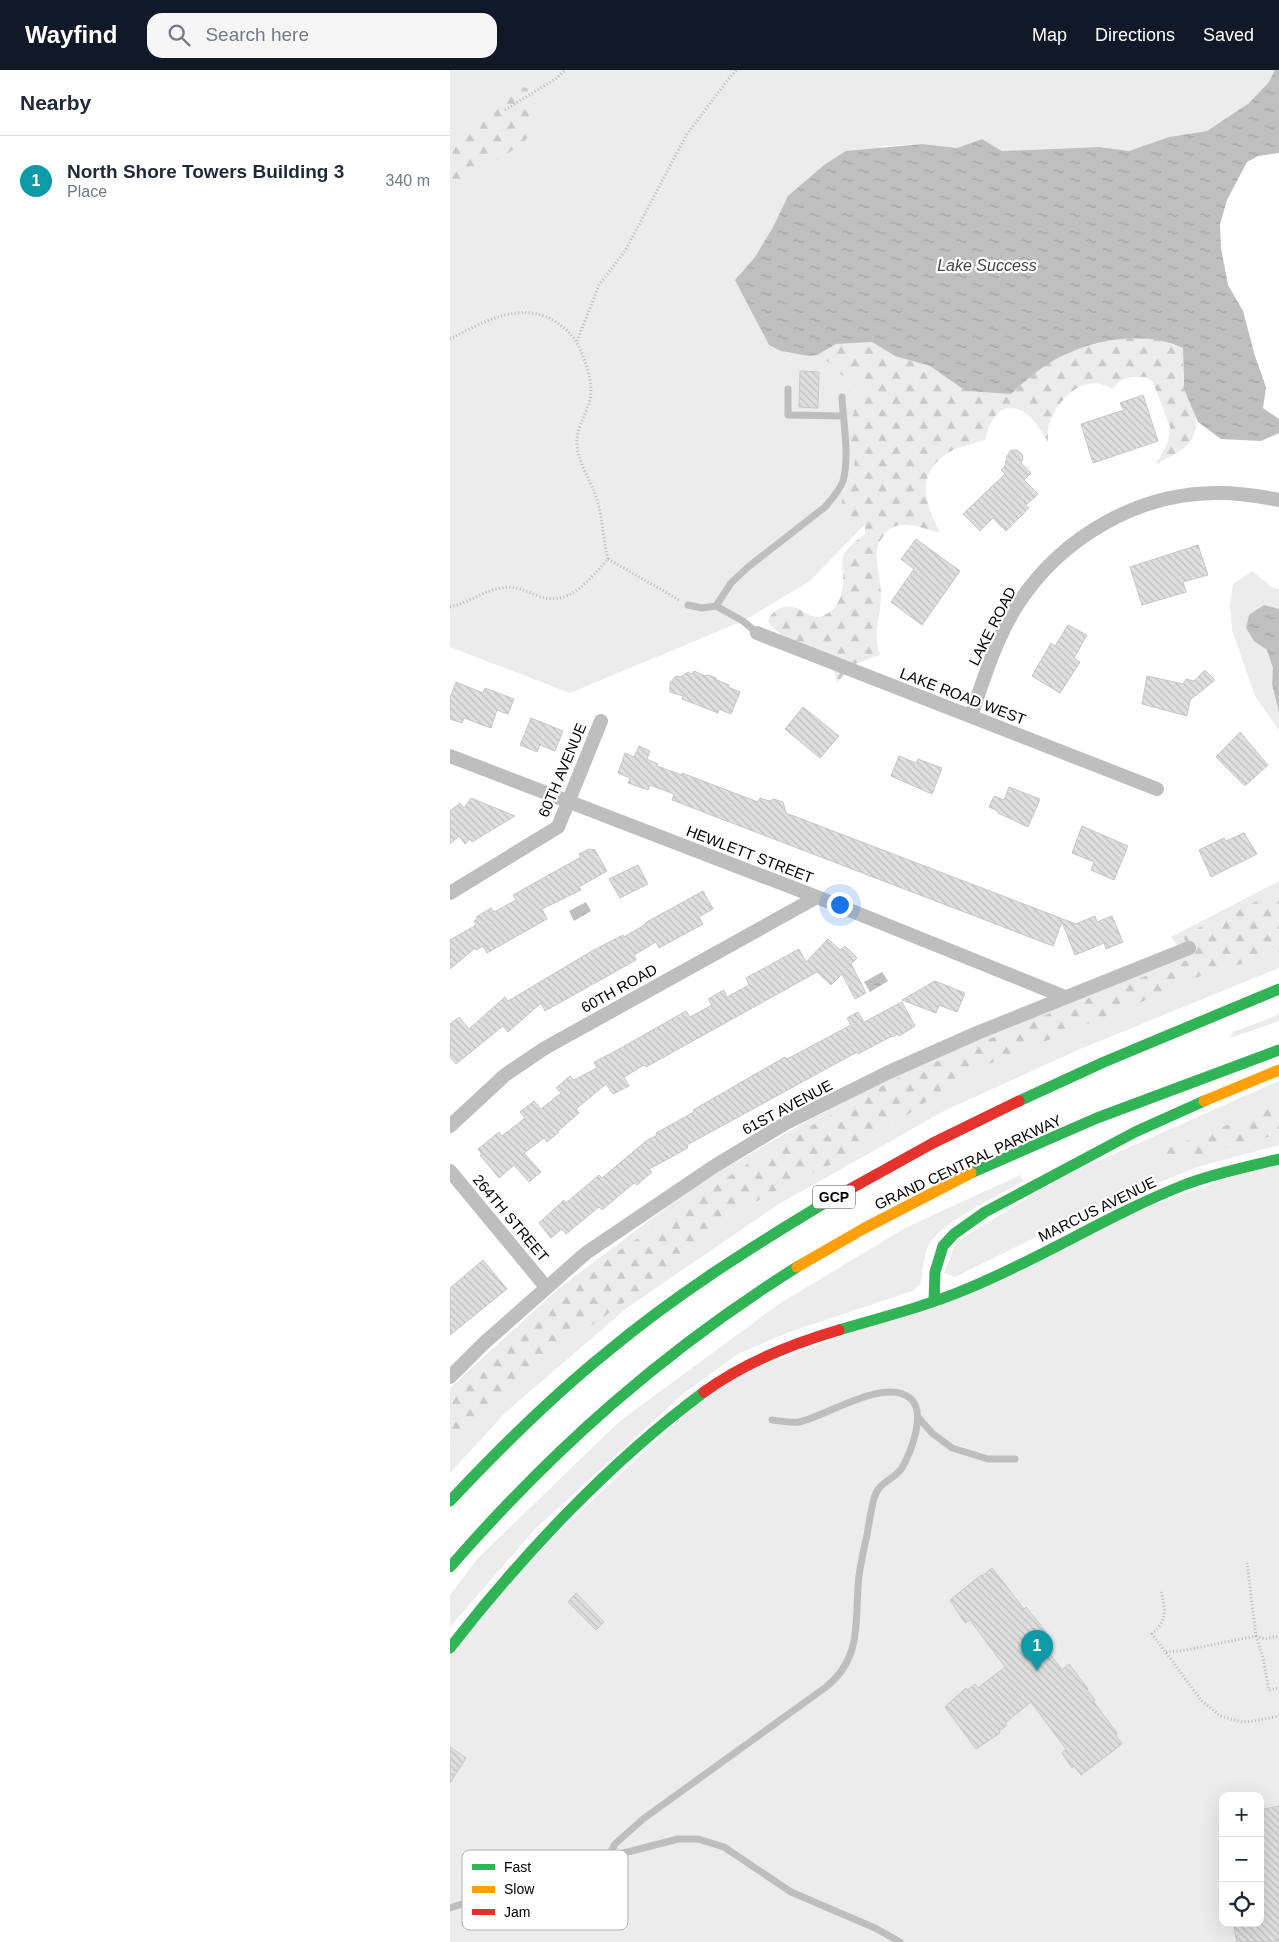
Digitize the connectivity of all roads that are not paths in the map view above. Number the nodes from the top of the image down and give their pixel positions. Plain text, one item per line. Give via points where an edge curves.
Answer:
1 (788, 389) dead end
2 (842, 397) dead end
3 (843, 416) junction
4 (1279, 500) edge
5 (688, 605) road end
6 (716, 606) junction
7 (757, 633) joint
8 (971, 716) junction
9 (601, 721) dead end
10 (450, 756) edge
11 (1157, 790) dead end
12 (568, 802) junction
13 (450, 893) edge
14 (817, 897) junction
15 (1189, 948) dead end
16 (1279, 989) edge
17 (1065, 997) junction
18 (1279, 1050) edge
19 (1279, 1070) edge
20 (450, 1126) edge
21 (1279, 1159) edge
22 (450, 1171) edge
23 (546, 1287) junction
24 (934, 1301) junction
25 (450, 1377) edge
26 (918, 1417) junction
27 (772, 1420) dead end
28 (1015, 1459) dead end
29 (450, 1501) edge
30 (450, 1567) edge
31 (450, 1648) edge
32 (612, 1850) edge
33 (628, 1852) edge
34 (462, 1904) edge
35 (450, 1908) edge
36 (900, 1942) edge

1 - 3 lane via 788,415
2 - 3 lane
3 - 6 lane via 845,467 835,495 826,507 748,567 731,583
4 - 8 street, LAKE ROAD via 1218,493 1155,502 1104,523 1072,544 1036,580 1017,606 990,660
5 - 6 lane
6 - 7 lane
7 - 8 street, LAKE ROAD WEST
8 - 11 street, LAKE ROAD WEST
9 - 12 street, 60TH AVENUE
10 - 12 street, HEWLETT STREET
12 - 13 street, 60TH AVENUE via 558,827
12 - 14 street, HEWLETT STREET
14 - 17 street, HEWLETT STREET
14 - 20 street, 60TH ROAD via 545,1048 505,1075
15 - 17 street, 61ST AVENUE
16 - 29 main road, GRAND CENTRAL PARKWAY / GCP via 1090,1067 991,1114 894,1163 796,1219 703,1279 613,1346 533,1418
17 - 23 street, 61ST AVENUE via 889,1072 784,1124 712,1166 628,1223
18 - 30 main road, GRAND CENTRAL PARKWAY / GCP via 1186,1083 1007,1157 860,1230 805,1262 719,1318 630,1387 548,1460
19 - 24 main road via 1135,1132 985,1212 943,1246 935,1272
21 - 24 main road, MARCUS AVENUE via 1203,1179 1164,1194 981,1283
22 - 23 street, 264TH STREET
23 - 25 street, 61ST AVENUE
24 - 31 main road, MARCUS AVENUE via 777,1351 719,1382 649,1438 561,1521
26 - 27 lane via 912,1399 905,1394 890,1392 863,1396 798,1422
26 - 28 lane via 952,1448 988,1459
26 - 32 lane via 917,1432 901,1470 882,1483 874,1496 859,1574 855,1642 838,1678 643,1819
33 - 36 lane via 678,1839 698,1839 724,1847 791,1892
34 - 35 lane

